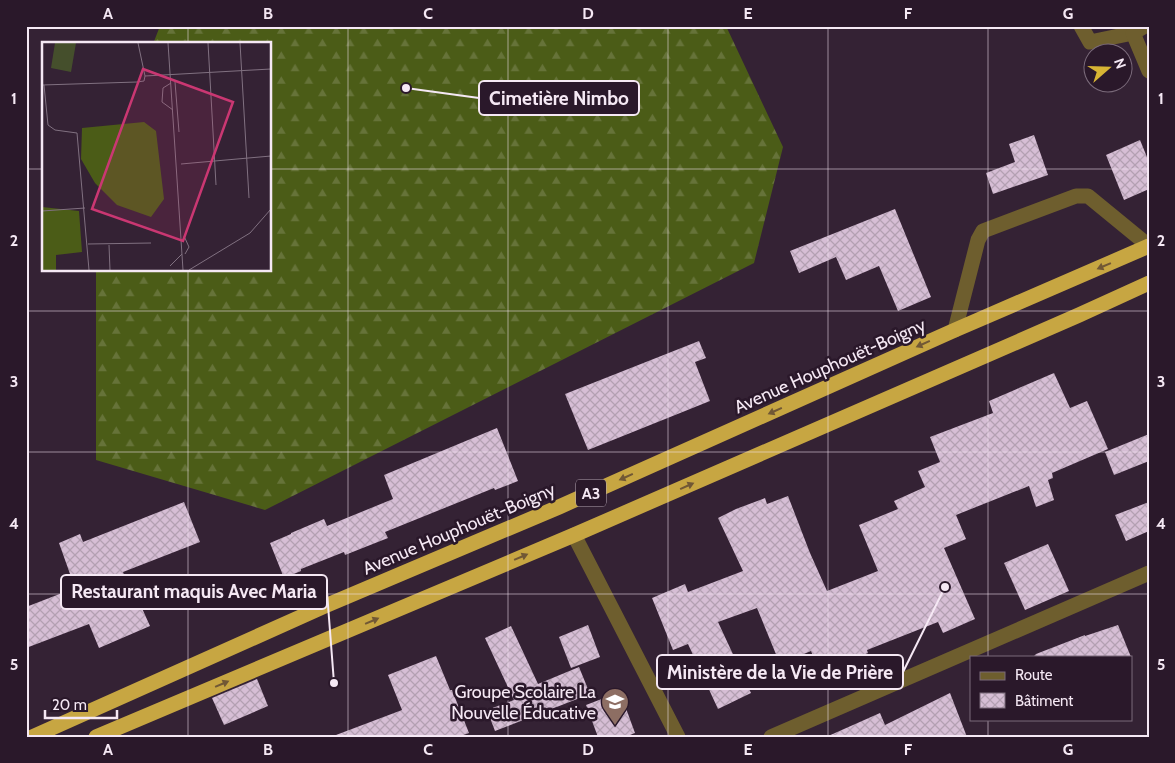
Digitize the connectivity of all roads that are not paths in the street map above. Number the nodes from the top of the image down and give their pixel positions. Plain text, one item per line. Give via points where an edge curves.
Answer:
1 (1081, 26) edge
2 (1139, 30) edge
3 (1149, 71) edge
4 (1149, 246) edge
5 (1149, 283) edge
6 (955, 330) junction
7 (574, 535) junction
8 (1149, 573) edge
9 (32, 737) edge
10 (96, 737) edge
11 (678, 737) edge
12 (771, 737) edge

1 - 2 street via 1090,42
2 - 3 street
4 -> 6 highway, Avenue Houphouët-Boigny / A3
4 - 6 street via 1088,196 1076,196 983,231
7 -> 5 highway, A3
6 -> 9 highway, Avenue Houphouët-Boigny / A3
10 -> 7 highway, A3
7 - 11 street
8 - 12 street

